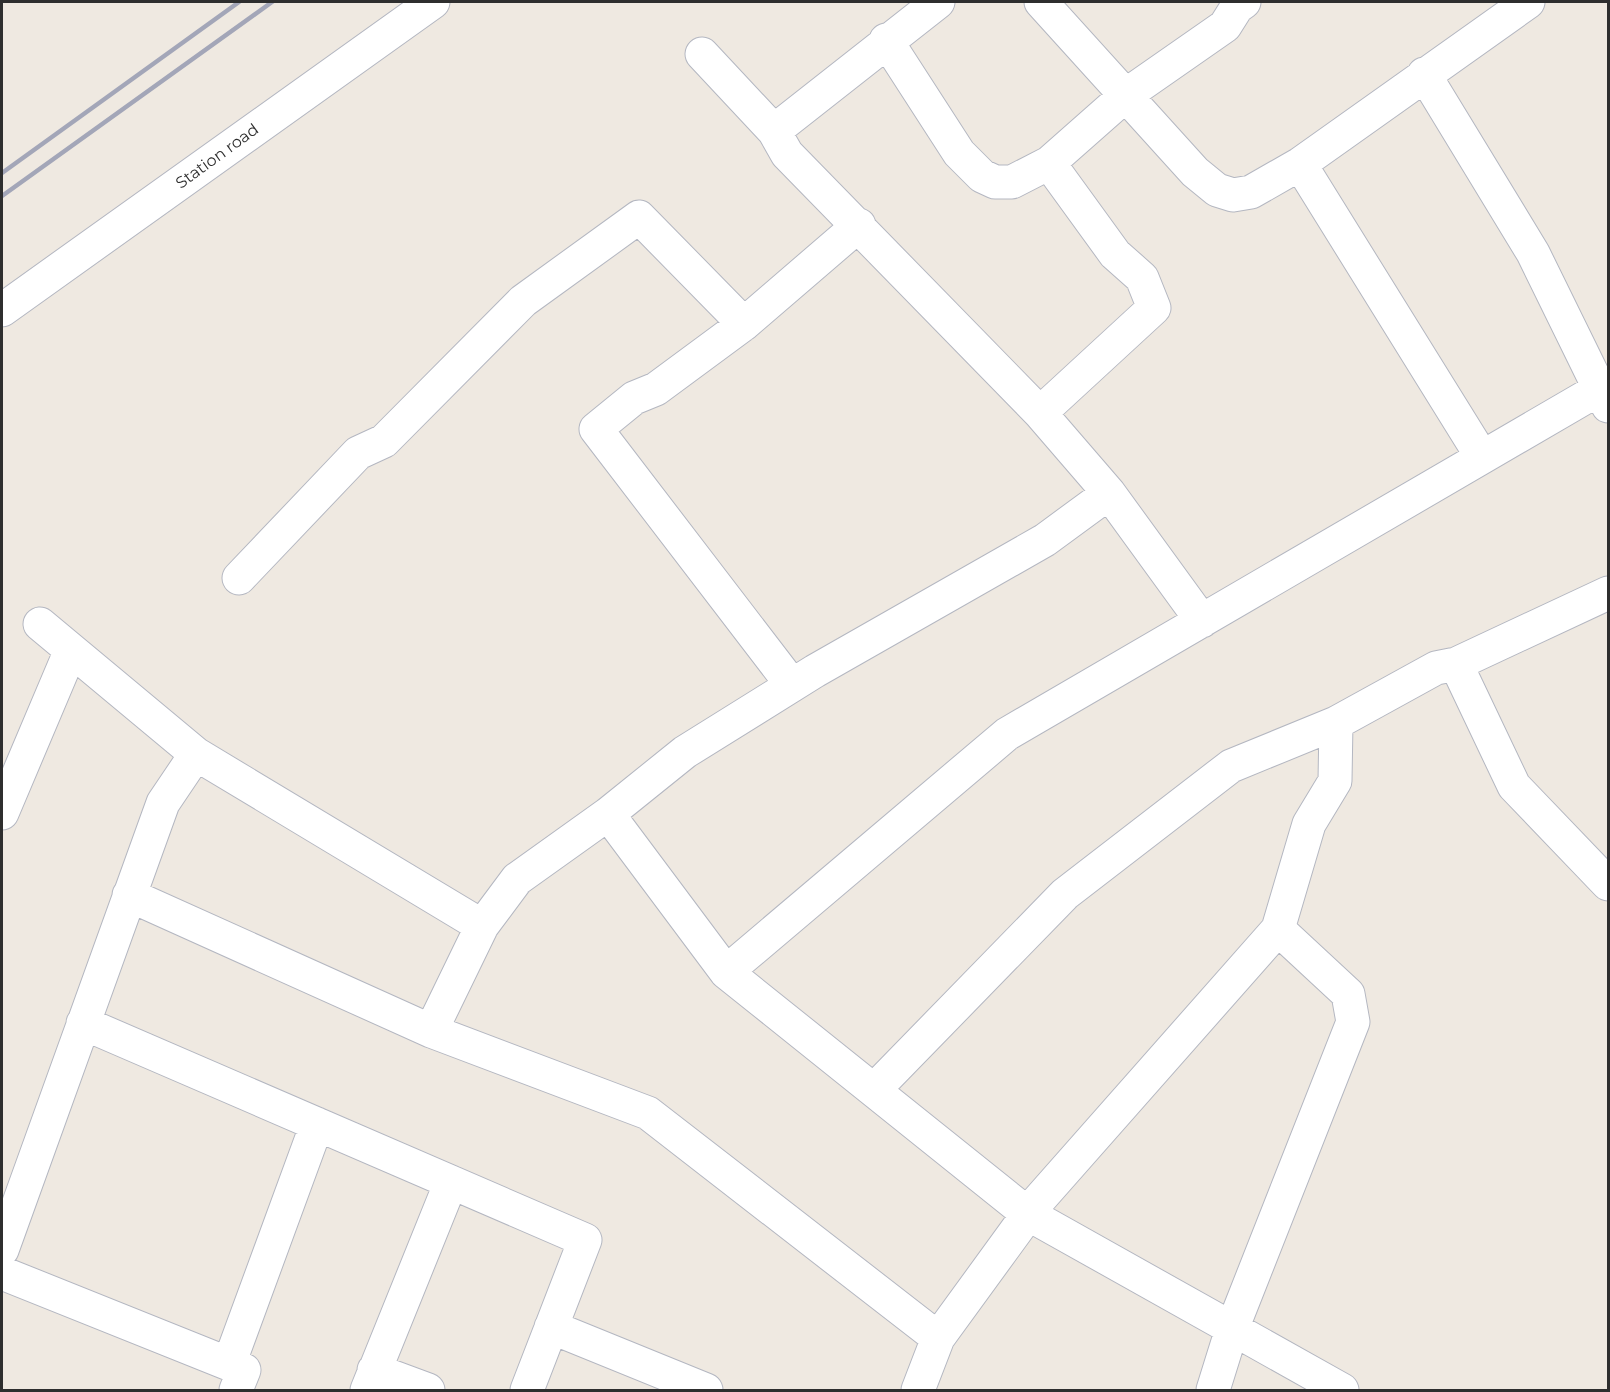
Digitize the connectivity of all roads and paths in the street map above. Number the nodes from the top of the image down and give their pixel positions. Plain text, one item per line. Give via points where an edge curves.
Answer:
1 (433, 2) edge
2 (938, 2) edge
3 (1041, 2) edge
4 (1528, 2) edge
5 (1238, 3) edge
6 (886, 40) junction
7 (702, 54) dead end
8 (1424, 74) junction
9 (1126, 95) junction
10 (774, 131) junction
11 (1049, 163) junction
12 (1300, 164) junction
13 (859, 225) junction
14 (2, 310) edge
15 (744, 324) junction
16 (1606, 393) edge
17 (1040, 413) junction
18 (1482, 457) junction
19 (1109, 493) junction
20 (239, 579) dead end
21 (1608, 593) edge
22 (1202, 621) junction
23 (40, 624) dead end
24 (71, 650) junction
25 (1456, 664) junction
26 (792, 685) junction
27 (1336, 723) junction
28 (196, 754) junction
29 (2, 813) edge
30 (608, 814) junction
31 (1608, 884) edge
32 (129, 894) junction
33 (482, 926) junction
34 (1278, 929) junction
35 (726, 972) junction
36 (83, 1023) junction
37 (431, 1031) junction
38 (874, 1090) junction
39 (317, 1124) junction
40 (451, 1182) junction
41 (11, 1193) edge
42 (1028, 1214) junction
43 (2, 1250) edge
44 (2, 1273) edge
45 (551, 1327) junction
46 (1232, 1329) junction
47 (938, 1338) junction
48 (233, 1377) edge
49 (370, 1380) edge
50 (428, 1390) edge
51 (527, 1390) edge
52 (706, 1390) edge
53 (918, 1390) edge
54 (1213, 1390) edge
55 (1342, 1390) edge

1 - 14 street, Station road
2 - 6 street
3 - 9 street
4 - 8 street
5 - 9 street via 1225,26
6 - 10 street
6 - 11 street via 958,153 982,176 994,183 1012,182
7 - 10 street
8 - 12 street
8 - 16 street via 1533,253
9 - 11 street
9 - 12 street via 1195,172 1217,190 1233,195 1251,192
10 - 13 street via 788,154
11 - 17 street via 1115,254 1142,278 1154,308
12 - 18 street
13 - 15 street
13 - 17 street
15 - 20 street via 639,217 524,302 384,441 358,453
15 - 26 street via 656,389 634,398 596,429
16 - 18 street
17 - 19 street
18 - 22 street
19 - 22 street
19 - 26 street via 1045,540
21 - 25 street
22 - 35 street via 1007,734
23 - 24 street
24 - 28 street
24 - 29 street
25 - 27 street via 1436,669
25 - 31 street via 1514,786
26 - 30 street via 685,752
27 - 34 street via 1335,782 1309,824
27 - 38 street via 1231,766 1065,894
28 - 32 street via 163,803
28 - 33 street
30 - 33 street via 517,879
30 - 35 street
32 - 36 street
32 - 37 street
33 - 37 street
34 - 42 street
34 - 46 street via 1348,994 1353,1022
35 - 38 street
36 - 39 street
36 - 41 street
37 - 47 street via 648,1113
38 - 42 street
39 - 40 street
39 - 48 street
40 - 45 street via 585,1240
40 - 49 street
41 - 43 street
42 - 46 street
42 - 47 street
44 - 48 street
45 - 51 street
45 - 52 street
46 - 54 street
46 - 55 street
47 - 53 street
49 - 50 street

